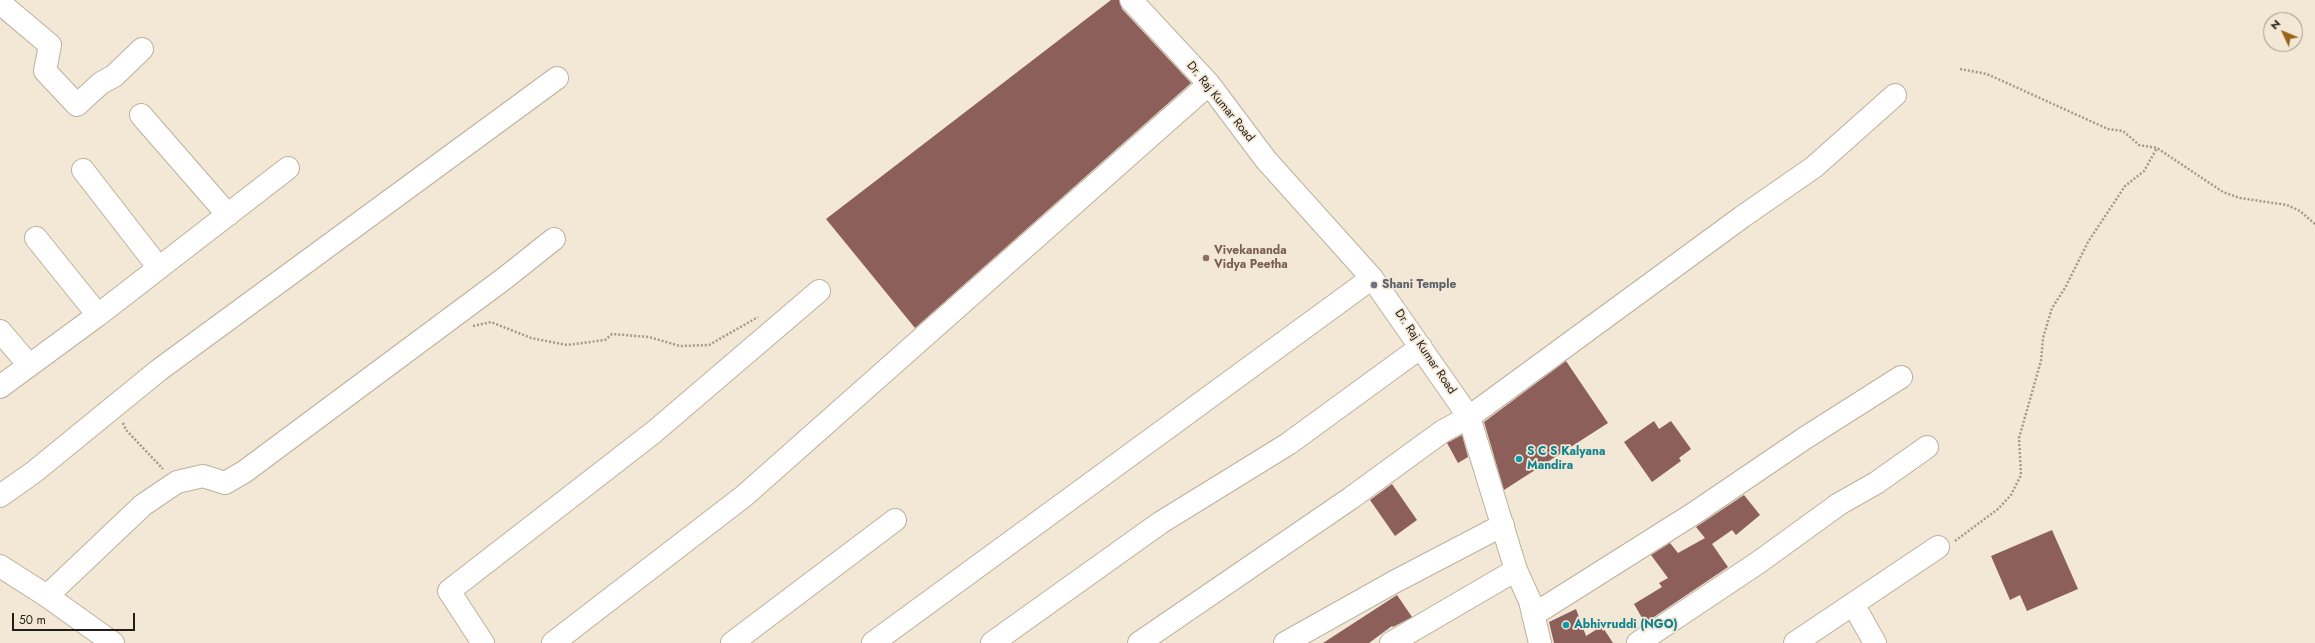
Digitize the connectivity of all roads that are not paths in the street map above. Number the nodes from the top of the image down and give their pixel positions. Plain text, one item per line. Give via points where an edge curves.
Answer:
1 (1131, 0) edge
2 (0, 3) edge
3 (142, 49) dead end
4 (557, 78) dead end
5 (1209, 84) junction
6 (1895, 95) dead end
7 (141, 115) dead end
8 (288, 168) dead end
9 (83, 170) dead end
10 (228, 214) junction
11 (36, 238) dead end
12 (554, 239) dead end
13 (159, 268) junction
14 (1372, 278) junction
15 (819, 291) dead end
16 (98, 315) junction
17 (0, 332) edge
18 (1421, 347) junction
19 (29, 365) junction
20 (1901, 377) dead end
21 (0, 387) edge
22 (1469, 417) junction
23 (1927, 447) dead end
24 (0, 496) edge
25 (895, 520) dead end
26 (1503, 525) junction
27 (1938, 547) road end
28 (0, 566) edge
29 (1516, 570) junction
30 (47, 596) junction
31 (1852, 604) junction
32 (1534, 615) junction
33 (112, 643) edge
34 (483, 643) edge
35 (553, 643) edge
36 (732, 643) edge
37 (874, 643) edge
38 (992, 643) edge
39 (1138, 643) edge
40 (1285, 643) edge
41 (1391, 643) edge
42 (1540, 643) edge
43 (1638, 643) edge
44 (1795, 643) edge
45 (1875, 643) edge

1 - 5 street, Dr. Raj Kumar Road
2 - 3 street via 50,45 45,71 77,105 101,83 114,76
4 - 24 street via 159,370 34,472
5 - 14 street, Dr. Raj Kumar Road via 1266,160
5 - 35 street via 744,496
6 - 22 street via 1814,167
7 - 10 street
8 - 10 street
9 - 13 street
10 - 13 street
11 - 16 street
12 - 30 street via 499,283 244,472 225,483 203,476 177,482 143,505
13 - 16 street
14 - 18 street, Dr. Raj Kumar Road
14 - 37 street
15 - 34 street via 654,432 449,591
16 - 19 street
17 - 19 street
18 - 22 street, Dr. Raj Kumar Road
18 - 38 street via 1288,444 1160,523
19 - 21 street
20 - 32 street
22 - 26 street, Dr. Raj Kumar Road
22 - 39 street via 1443,431 1351,498
23 - 43 street via 1839,504 1759,562
25 - 36 street
26 - 29 street, Dr. Raj Kumar Road
26 - 40 street
27 - 31 street
28 - 30 street
29 - 32 street, Dr. Raj Kumar Road
29 - 41 street
30 - 33 street
31 - 44 street
31 - 45 street
32 - 42 street, Dr. Raj Kumar Road

